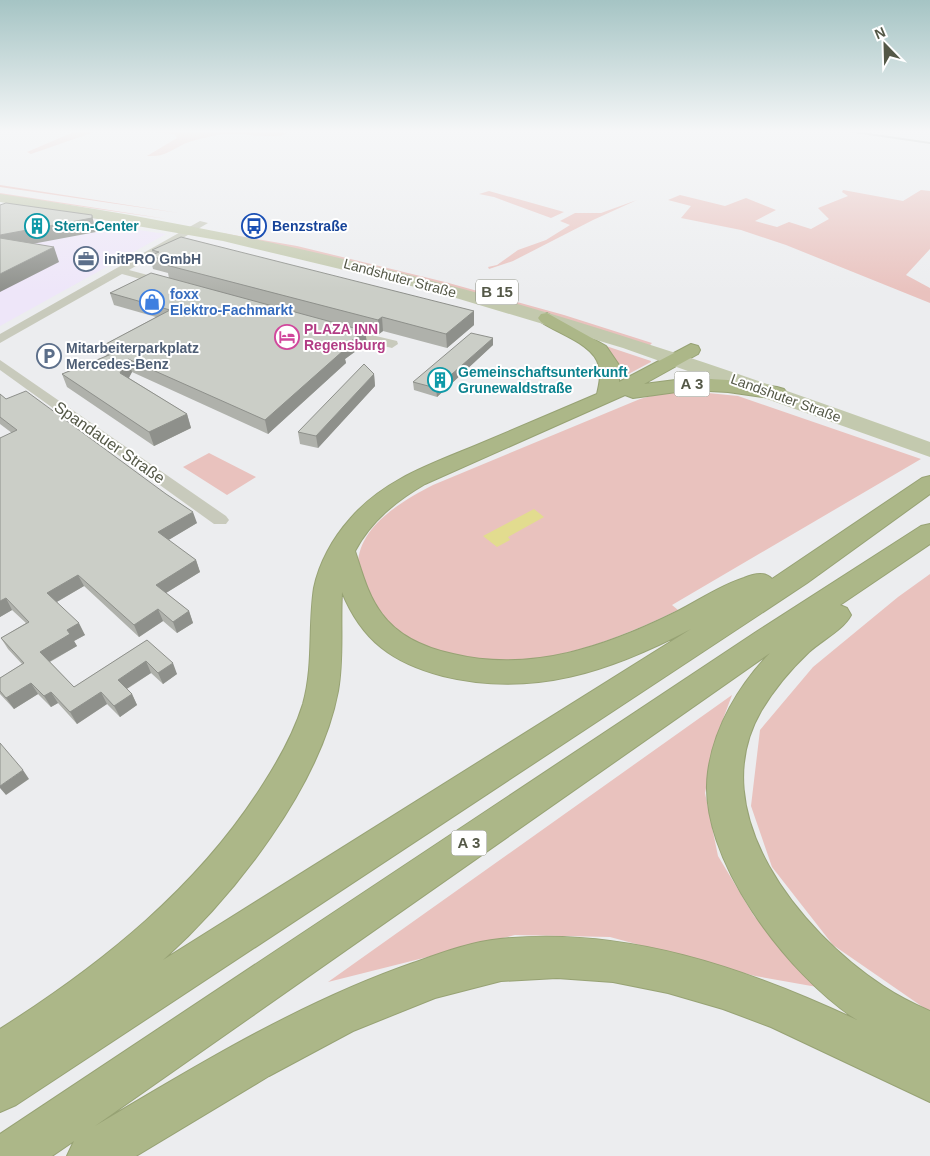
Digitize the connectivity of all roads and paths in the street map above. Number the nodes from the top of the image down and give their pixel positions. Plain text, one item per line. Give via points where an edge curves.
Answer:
1 (0, 192) edge
2 (0, 198) edge
3 (196, 226) junction
4 (119, 270) junction
5 (175, 286) edge
6 (547, 318) junction
7 (328, 328) edge
8 (0, 340) edge
9 (392, 344) dead end
10 (683, 355) junction
11 (0, 364) edge
12 (777, 393) junction
13 (607, 397) junction
14 (930, 433) edge
15 (930, 450) edge
16 (930, 484) edge
17 (220, 520) dead end
18 (930, 532) edge
19 (341, 550) junction
20 (930, 550) edge
21 (797, 576) junction
22 (930, 1035) edge
23 (0, 1055) edge
24 (930, 1079) edge
25 (0, 1088) edge
26 (10, 1156) edge
27 (92, 1156) edge

1 - 3 main road, Landshuter Straße / B 15
2 - 3 main road, Landshuter Straße / B 15
3 - 4 street
3 - 6 main road, Landshuter Straße / B 15
3 - 10 main road, Landshuter Straße / B 15 via 340,252 455,281 558,309
4 - 5 street
4 - 8 street
6 - 10 main road, Landshuter Straße / B 15
6 - 13 highway via 560,329 593,344 601,352 609,365
7 - 9 street
10 - 12 main road, Landshuter Straße / B 15
10 - 13 highway, A 3
10 - 14 main road, Landshuter Straße
11 - 17 street, Spandauer Straße
12 - 13 highway, A 3 via 691,384
12 - 15 main road, Landshuter Straße / B 15
13 - 19 highway, A 3 via 417,478 391,494 356,526
16 - 21 highway
18 - 26 highway, A 3
19 - 21 highway via 352,587 366,614 381,633 408,652 457,670 502,675 551,670 601,656 646,640 752,585
19 - 23 highway, A 3 via 328,587 322,690 310,730 290,774 260,824 226,869 169,928 106,981
20 - 22 highway via 812,631 781,661 750,701 737,726 724,775 728,814 745,860 771,907 811,954 861,997
21 - 25 highway
24 - 27 highway via 806,1020 723,987 647,967 568,958 501,960 452,971 378,996 296,1036

